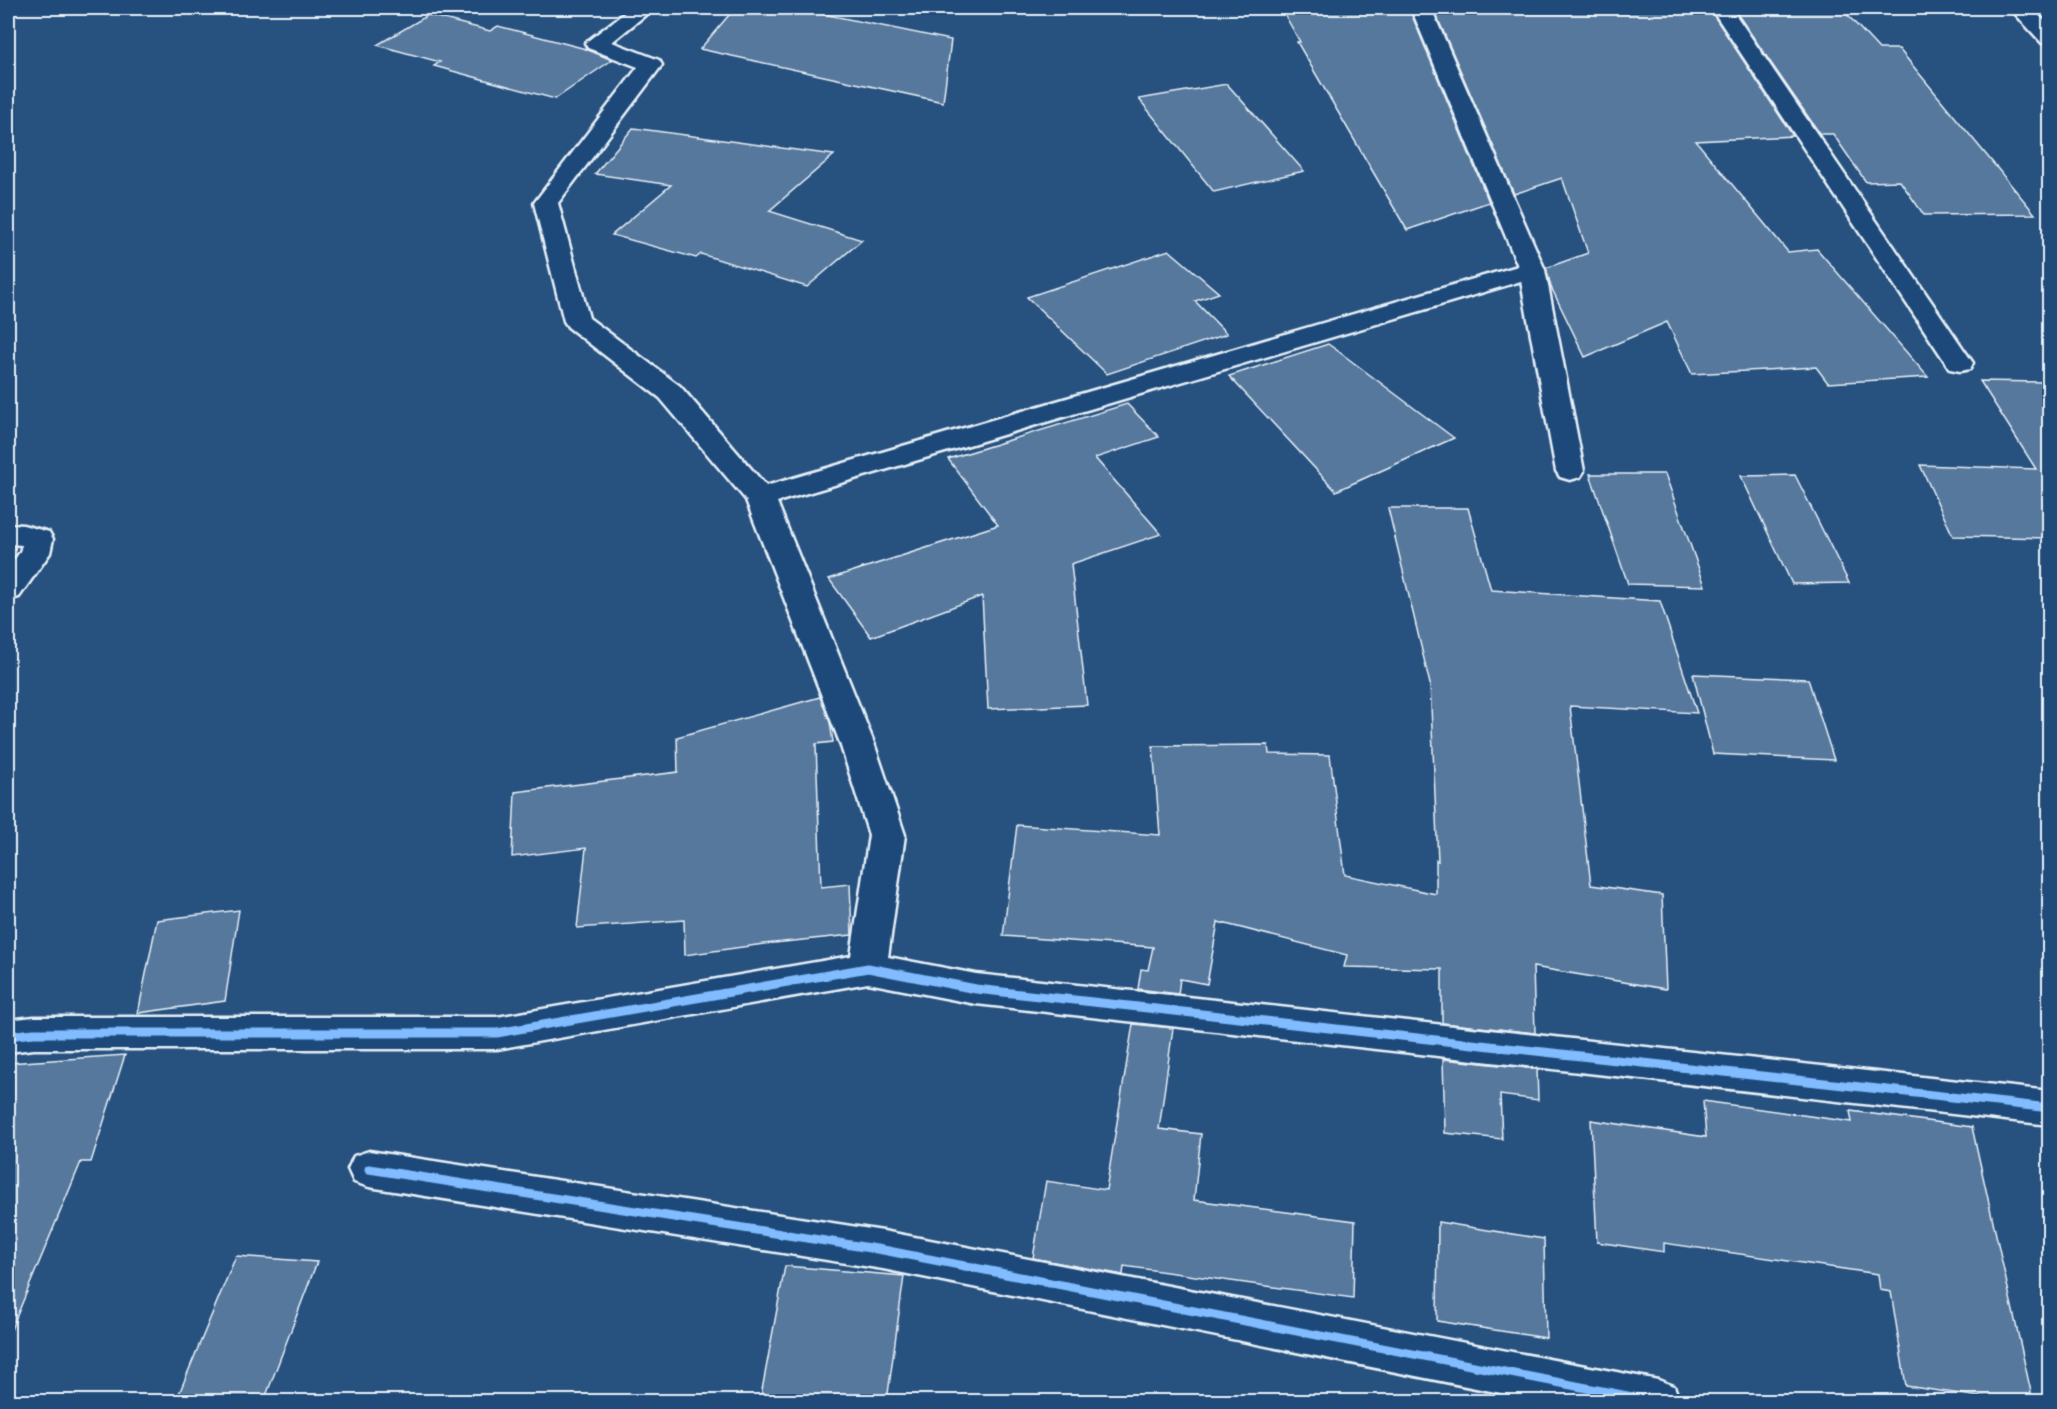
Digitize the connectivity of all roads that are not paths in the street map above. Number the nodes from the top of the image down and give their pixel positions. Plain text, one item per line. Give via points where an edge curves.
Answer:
1 (644, 8) edge
2 (1421, 8) edge
3 (1721, 8) edge
4 (2020, 8) edge
5 (2049, 38) edge
6 (1532, 270) junction
7 (1960, 363) dead end
8 (1570, 471) dead end
9 (759, 497) junction
10 (8, 534) edge
11 (8, 590) edge
12 (868, 968) junction
13 (8, 1036) edge
14 (2049, 1108) edge
15 (369, 1169) dead end
16 (1658, 1401) edge

1 - 9 street via 596,43 651,65 546,203 577,321 670,392
2 - 6 street
3 - 7 street
4 - 5 street
6 - 8 street
6 - 9 street
9 - 12 street via 857,743 887,835
10 - 11 street via 38,539 34,554
12 - 13 street via 497,1033
12 - 14 street via 976,989
15 - 16 street via 883,1250

